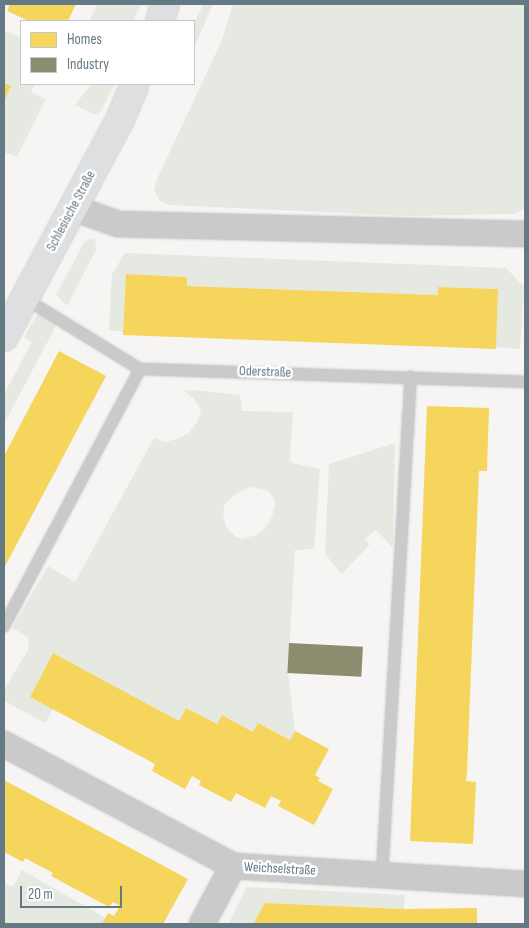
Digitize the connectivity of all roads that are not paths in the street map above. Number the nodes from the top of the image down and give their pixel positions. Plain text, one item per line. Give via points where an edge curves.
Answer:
1 (165, 4) edge
2 (160, 20) edge
3 (135, 85) edge
4 (73, 208) junction
5 (525, 234) edge
6 (24, 298) junction
7 (4, 337) edge
8 (140, 369) junction
9 (411, 377) junction
10 (525, 382) edge
11 (4, 626) edge
12 (4, 744) edge
13 (233, 866) junction
14 (382, 875) junction
15 (525, 884) edge
16 (202, 924) edge

1 - 2 street
3 - 4 street, Schlesische Straße
4 - 5 street via 118,224
4 - 6 street, Schlesische Straße
6 - 7 street, Schlesische Straße
6 - 8 lane, Oderstraße
8 - 9 lane, Oderstraße
8 - 11 lane
9 - 10 lane, Oderstraße
9 - 14 lane
12 - 13 street, Weichselstraße
13 - 14 street, Weichselstraße
13 - 16 street
14 - 15 street, Weichselstraße

